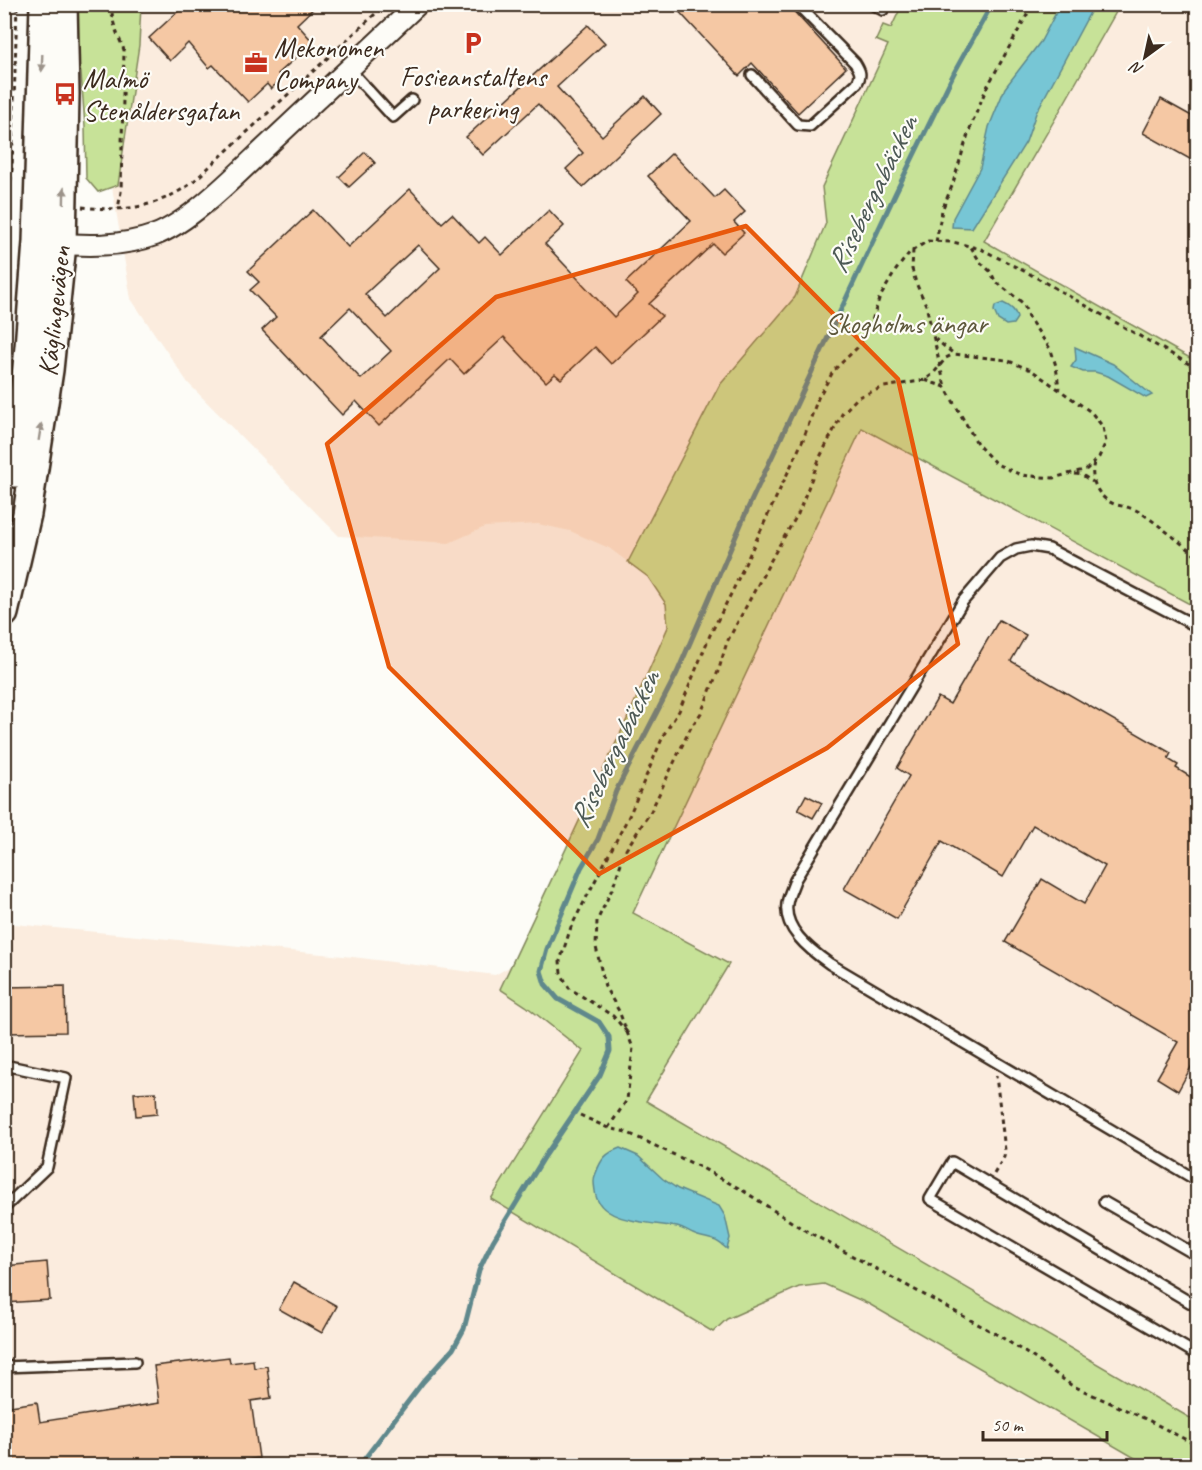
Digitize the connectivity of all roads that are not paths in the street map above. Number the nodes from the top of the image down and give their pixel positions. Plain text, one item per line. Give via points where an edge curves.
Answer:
1 (44, 4) edge
2 (63, 4) edge
3 (418, 4) edge
4 (797, 4) edge
5 (872, 4) edge
6 (883, 10) dead end
7 (349, 69) junction
8 (752, 75) dead end
9 (412, 100) dead end
10 (49, 243) junction
11 (4, 568) edge
12 (4, 613) edge
13 (1197, 627) edge
14 (4, 1065) edge
15 (1197, 1181) edge
16 (1104, 1202) dead end
17 (4, 1208) edge
18 (1197, 1256) edge
19 (1197, 1307) edge
20 (1197, 1355) edge
21 (135, 1362) dead end
22 (4, 1367) edge

1 -> 10 main road, Käglingevägen
10 -> 2 main road, Käglingevägen via 65,94
3 - 7 street
4 - 8 lane via 855,63 860,72 857,83 805,127 798,126
5 - 6 lane
7 - 9 lane via 393,117
7 - 10 street via 186,219 135,242
10 - 11 main road, Käglingevägen via 29,347
12 -> 10 main road, Käglingevägen via 27,514 49,370
13 - 15 lane via 1049,549 1031,546 1000,558 963,601 795,880 787,900 787,915 794,931 808,948 840,970
14 - 17 lane via 66,1078 47,1167
16 - 18 lane
19 - 20 lane via 952,1162 930,1198
21 - 22 lane

